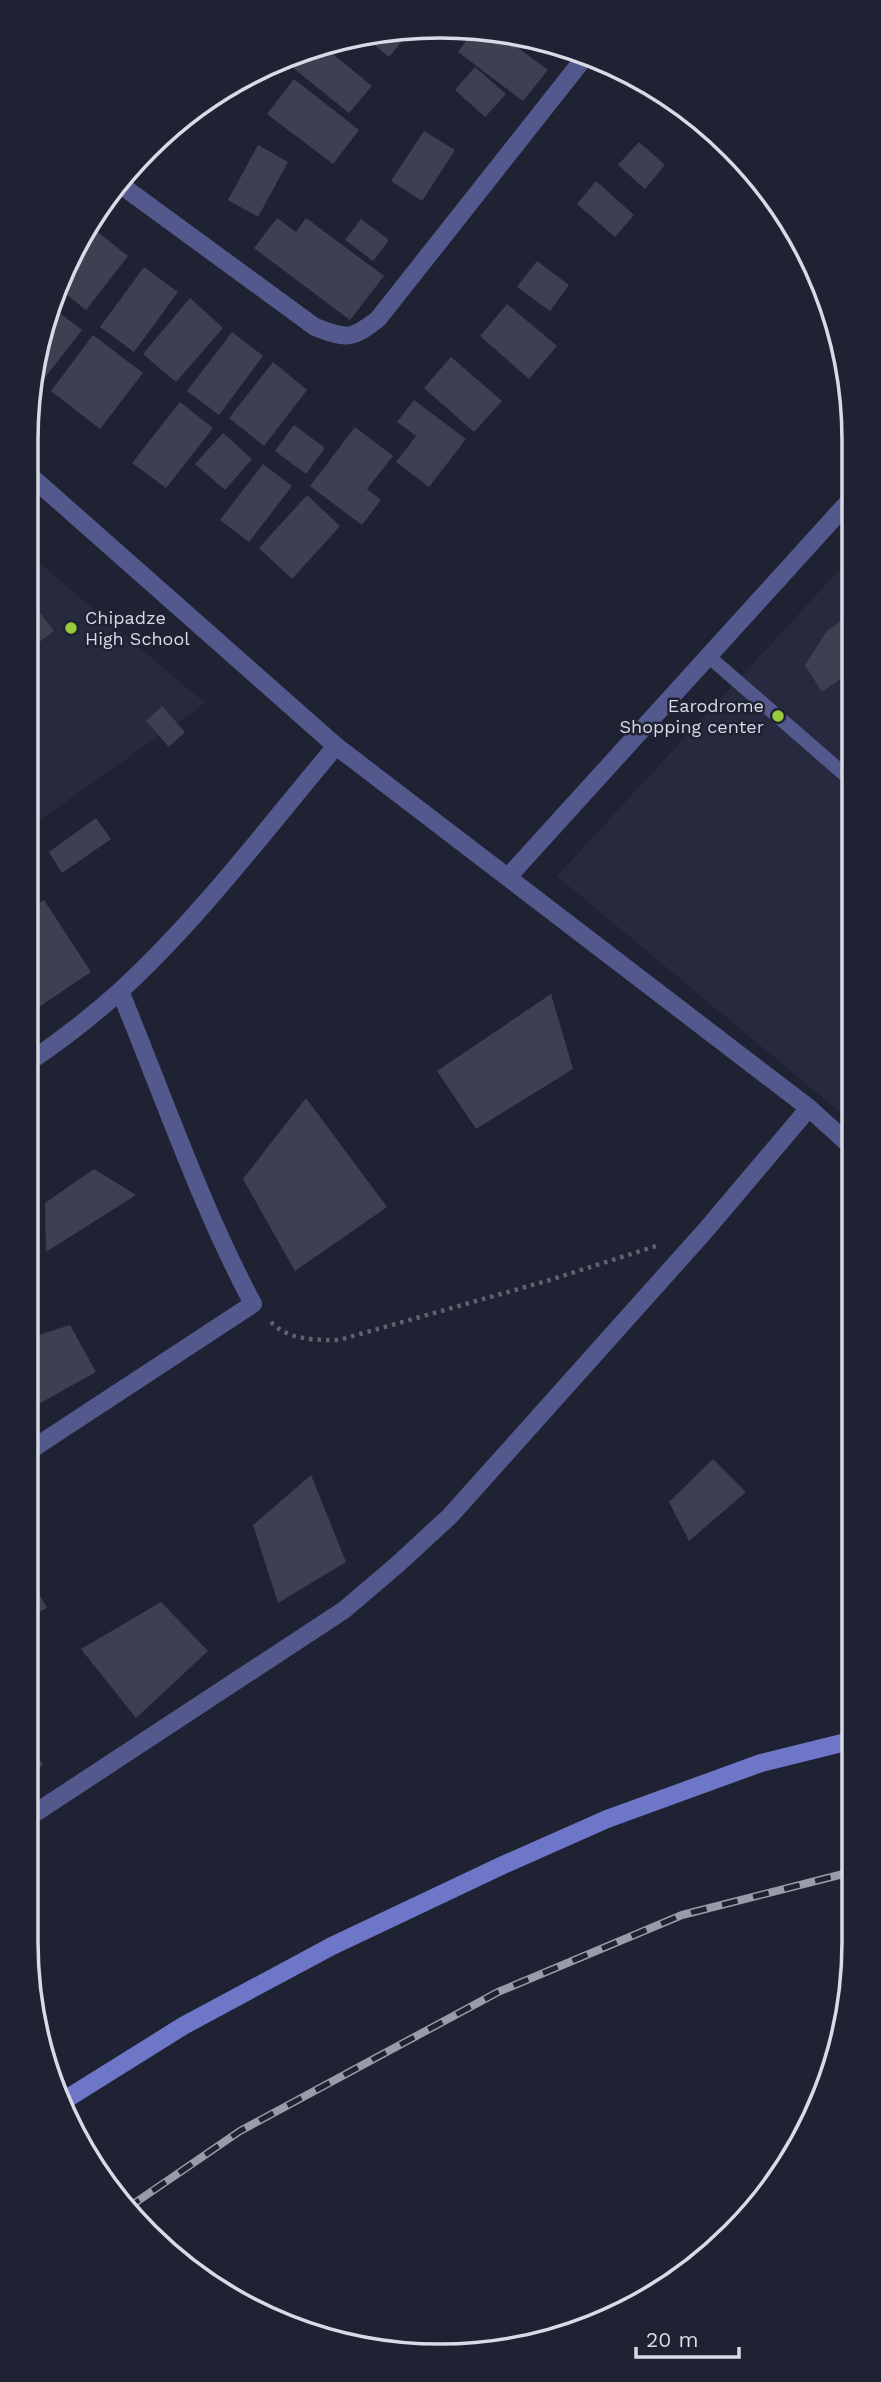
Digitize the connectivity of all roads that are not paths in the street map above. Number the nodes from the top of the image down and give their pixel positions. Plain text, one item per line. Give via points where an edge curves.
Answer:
1 (580, 64) edge
2 (127, 190) edge
3 (38, 483) edge
4 (842, 509) edge
5 (707, 655) junction
6 (336, 746) junction
7 (842, 771) edge
8 (508, 877) junction
9 (120, 991) junction
10 (38, 1056) edge
11 (809, 1108) junction
12 (842, 1138) edge
13 (38, 1445) edge
14 (842, 1743) edge
15 (38, 1811) edge
16 (70, 2097) edge

1 - 2 street via 378,319 359,334 340,336 316,327
3 - 6 street
4 - 5 street
5 - 7 lane
5 - 8 street
6 - 8 street
6 - 9 street via 182,929
8 - 11 street
9 - 10 street
9 - 13 street via 253,1304
11 - 12 street
11 - 15 street via 450,1516 398,1564 344,1610
14 - 16 main road via 748,1767 607,1819 503,1865 332,1946 183,2026

